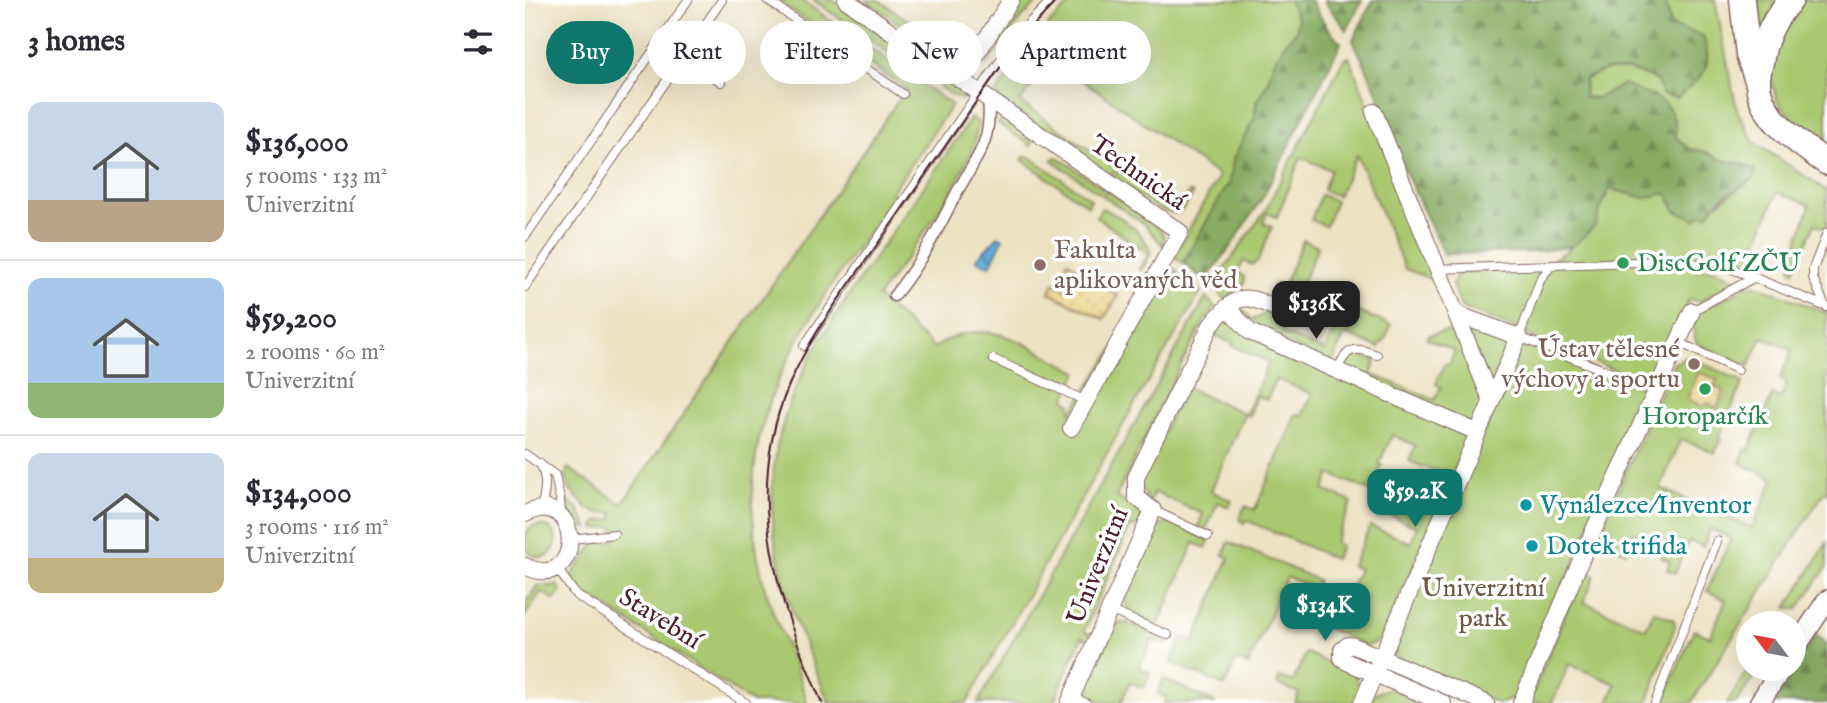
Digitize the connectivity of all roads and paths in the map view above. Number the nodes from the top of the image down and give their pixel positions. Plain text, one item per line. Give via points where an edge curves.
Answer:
1 (688, 0) edge
2 (722, 0) edge
3 (767, 0) edge
4 (846, 0) edge
5 (1011, 0) edge
6 (1052, 0) edge
7 (1742, 0) edge
8 (1791, 0) edge
9 (707, 21) edge
10 (887, 29) edge
11 (982, 45) edge
12 (1758, 83) junction
13 (664, 84) edge
14 (966, 84) edge
15 (903, 94) dead end
16 (983, 96) junction
17 (1374, 112) dead end
18 (1827, 163) edge
19 (1827, 233) edge
20 (525, 237) edge
21 (1552, 265) junction
22 (1437, 268) junction
23 (1755, 277) junction
24 (525, 287) edge
25 (894, 296) dead end
26 (1227, 307) junction
27 (1826, 307) edge
28 (1692, 311) joint
29 (1285, 312) dead end
30 (1456, 314) junction
31 (1518, 337) junction
32 (1678, 342) junction
33 (804, 346) dead end
34 (1377, 355) dead end
35 (993, 359) dead end
36 (1337, 370) junction
37 (1738, 370) dead end
38 (1655, 390) junction
39 (1491, 400) junction
40 (1086, 401) junction
41 (1071, 428) dead end
42 (1477, 432) junction
43 (525, 454) edge
44 (540, 463) junction
45 (1153, 510) junction
46 (533, 512) edge
47 (561, 517) junction
48 (614, 534) dead end
49 (1208, 536) dead end
50 (572, 538) junction
51 (1717, 541) dead end
52 (525, 566) edge
53 (557, 567) junction
54 (1827, 600) edge
55 (1109, 610) junction
56 (1806, 632) edge
57 (1168, 635) dead end
58 (1381, 658) junction
59 (1374, 674) junction
60 (1773, 681) edge
61 (1076, 701) edge
62 (746, 703) edge
63 (1362, 703) edge
64 (1443, 703) edge
65 (1486, 703) edge
66 (1521, 703) edge
67 (1655, 703) edge
68 (1759, 703) edge

1 - 20 lane
2 - 9 lane
3 - 15 lane
4 - 10 street, Technická
5 - 11 street
6 - 16 lane via 1014,41
7 - 12 main road via 1748,55
8 - 12 main road via 1770,29
12 - 18 main road via 1781,129
13 - 24 lane
14 - 16 street, Technická
16 - 25 street via 989,127 979,156 923,259
16 - 33 lane
16 - 40 street, Technická via 1180,232
17 - 22 street
19 - 27 lane via 1813,269
21 - 22 lane
21 - 23 lane via 1665,261 1725,266
21 - 31 lane via 1541,278
22 - 30 street
23 - 27 lane
23 - 28 lane
26 - 29 street via 1243,298 1255,298
26 - 36 street via 1249,331
26 - 45 street, Univerzitní via 1211,325 1136,477 1136,497
28 - 32 street
30 - 31 street
30 - 39 street
31 - 38 lane
31 - 39 street
32 - 37 lane
32 - 38 street
34 - 36 lane via 1364,349 1351,351
35 - 40 lane
36 - 42 street
38 - 66 street
39 - 42 street
40 - 41 street, Technická
42 - 58 street
43 - 44 lane
44 - 46 lane via 546,488
44 - 47 lane via 555,475
45 - 49 lane
45 - 55 street, Univerzitní
46 - 47 street
47 - 50 street
48 - 50 lane
50 - 53 street via 568,555
51 - 67 lane
52 - 53 street via 540,571
53 - 62 lane, Stavební via 576,595
54 - 56 street
55 - 57 lane
55 - 61 street, Univerzitní
58 - 59 street
58 - 59 street via 1351,645 1342,650 1344,660
58 - 65 street
59 - 63 street
59 - 64 street
60 - 68 street

